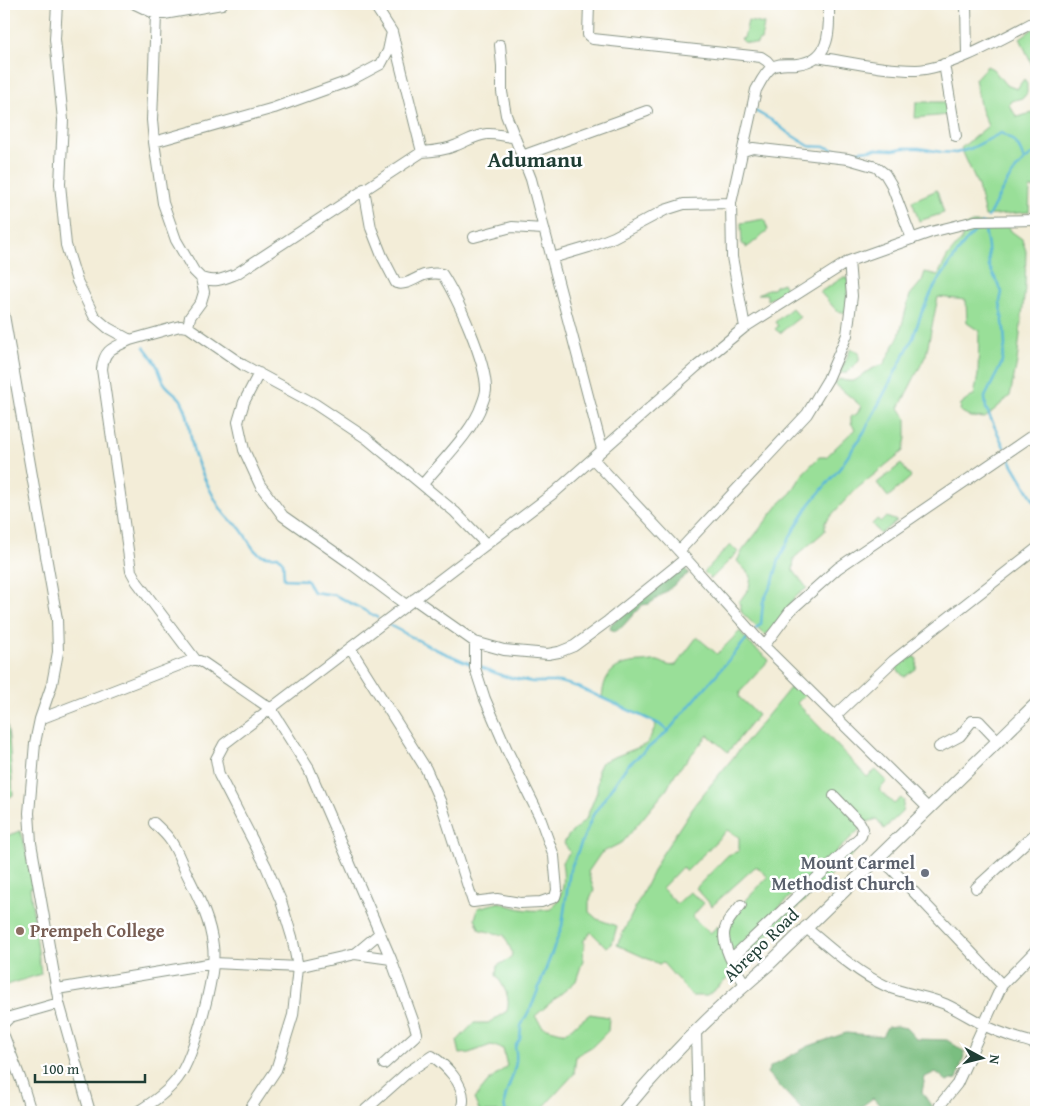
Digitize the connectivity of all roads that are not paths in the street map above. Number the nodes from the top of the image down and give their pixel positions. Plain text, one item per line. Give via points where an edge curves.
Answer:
1 (57, 4) edge
2 (135, 4) edge
3 (222, 4) edge
4 (374, 4) edge
5 (590, 4) edge
6 (829, 4) edge
7 (966, 4) edge
8 (156, 14) junction
9 (1036, 21) edge
10 (392, 32) junction
11 (500, 45) dead end
12 (967, 54) junction
13 (817, 57) junction
14 (944, 64) junction
15 (772, 67) junction
16 (647, 111) dead end
17 (956, 136) dead end
18 (515, 137) junction
19 (154, 142) junction
20 (742, 151) junction
21 (422, 152) junction
22 (522, 156) junction
23 (364, 189) junction
24 (731, 203) junction
25 (1036, 220) edge
26 (543, 229) junction
27 (474, 237) dead end
28 (912, 239) junction
29 (552, 258) junction
30 (849, 261) junction
31 (201, 278) junction
32 (4, 315) edge
33 (188, 327) junction
34 (744, 327) junction
35 (130, 340) junction
36 (259, 374) junction
37 (1036, 433) edge
38 (602, 449) junction
39 (593, 459) junction
40 (422, 484) junction
41 (486, 544) junction
42 (1036, 549) edge
43 (682, 555) junction
44 (410, 602) junction
45 (475, 642) junction
46 (762, 644) junction
47 (350, 648) junction
48 (195, 659) junction
49 (1036, 704) edge
50 (271, 709) junction
51 (835, 716) junction
52 (40, 719) junction
53 (998, 742) junction
54 (939, 747) dead end
55 (834, 796) dead end
56 (928, 808) junction
57 (154, 823) dead end
58 (1036, 833) edge
59 (878, 858) junction
60 (976, 888) dead end
61 (741, 905) dead end
62 (805, 927) junction
63 (380, 933) junction
64 (1036, 950) edge
65 (355, 954) junction
66 (391, 959) junction
67 (731, 959) junction
68 (214, 963) junction
69 (298, 967) junction
70 (745, 984) junction
71 (1002, 985) junction
72 (57, 989) junction
73 (59, 1004) junction
74 (4, 1023) edge
75 (983, 1025) junction
76 (696, 1032) junction
77 (4, 1036) edge
78 (1036, 1044) edge
79 (384, 1064) dead end
80 (31, 1112) edge
81 (90, 1112) edge
82 (137, 1112) edge
83 (248, 1112) edge
84 (363, 1112) edge
85 (460, 1112) edge
86 (623, 1112) edge
87 (698, 1112) edge
88 (937, 1112) edge

1 - 35 street via 55,40 63,120 60,184 66,245 77,281 94,316
2 - 8 street
3 - 8 street
4 - 10 street
5 - 15 street via 588,35 593,39 761,57
6 - 13 street via 828,38
7 - 12 street
8 - 19 street
9 - 12 street
10 - 19 street via 381,64 349,81 274,108
10 - 21 street
11 - 18 street via 502,92 506,115
12 - 14 street
13 - 14 street via 918,70
13 - 15 street
14 - 17 street
15 - 20 street via 756,90
16 - 22 street
18 - 21 street via 487,134 456,146
18 - 22 street
19 - 31 street via 162,203 176,240 194,272
20 - 24 street
20 - 28 street via 752,148 848,159 876,167 891,184
21 - 23 street
22 - 26 street
23 - 31 street via 236,274 219,281
23 - 40 street via 371,228 396,283 412,282 432,273 442,274 475,344 484,376 486,390 473,424
24 - 29 street via 674,207 589,248
24 - 34 street via 732,257
25 - 28 street via 975,221
26 - 27 street via 512,227
26 - 29 street
28 - 30 street
29 - 38 street
30 - 34 street
30 - 43 street via 852,296 847,335 828,379 807,414
31 - 33 street via 204,292
32 - 52 street via 57,619 58,652 52,684
33 - 35 street via 180,326
33 - 36 street
34 - 38 street
35 - 48 street via 109,350 103,358 102,369 131,571
36 - 40 street via 315,404 366,438
36 - 44 street via 244,402 238,422 244,450 260,485 282,516
37 - 46 street via 838,568 790,610
38 - 39 street
39 - 41 street
39 - 43 street
40 - 41 street via 456,512
41 - 44 street
42 - 51 street via 893,661
43 - 45 street via 608,621 574,646 548,654 514,651
43 - 46 street
44 - 45 street
44 - 47 street
45 - 47 street via 475,665 485,698 539,815 554,856 557,890 555,897 541,902 497,899 473,902 441,803 426,769
46 - 51 street
47 - 50 street
48 - 50 street
48 - 52 street
49 - 53 main road, Abrepo Road
50 - 63 street via 309,769
50 - 69 street via 224,744 216,759 219,775 281,900
51 - 56 street
52 - 72 street via 29,813 31,843
53 - 54 street via 979,721 972,721 960,736
53 - 56 main road, Abrepo Road
55 - 67 street via 860,823 863,830 860,836
56 - 59 main road, Abrepo Road
57 - 68 street via 171,841 206,912
58 - 60 street
59 - 62 main road, Abrepo Road
59 - 71 street
61 - 67 street via 724,929 723,937
62 - 70 main road, Abrepo Road
62 - 75 street via 875,980 943,1003
63 - 65 street
63 - 66 street
64 - 71 street
65 - 66 street
65 - 69 street
66 - 79 street via 416,1032
67 - 70 street
68 - 69 street
68 - 72 street
68 - 82 street via 208,996 178,1078 158,1099
69 - 83 street via 293,1015 276,1070
70 - 76 main road, Abrepo Road
71 - 75 street
72 - 73 street
73 - 74 street via 10,1017
73 - 81 street
75 - 78 street
75 - 88 street via 957,1084
76 - 86 main road, Abrepo Road
76 - 87 street
77 - 80 street
84 - 85 street via 408,1072 432,1056 447,1068 461,1091 464,1101

